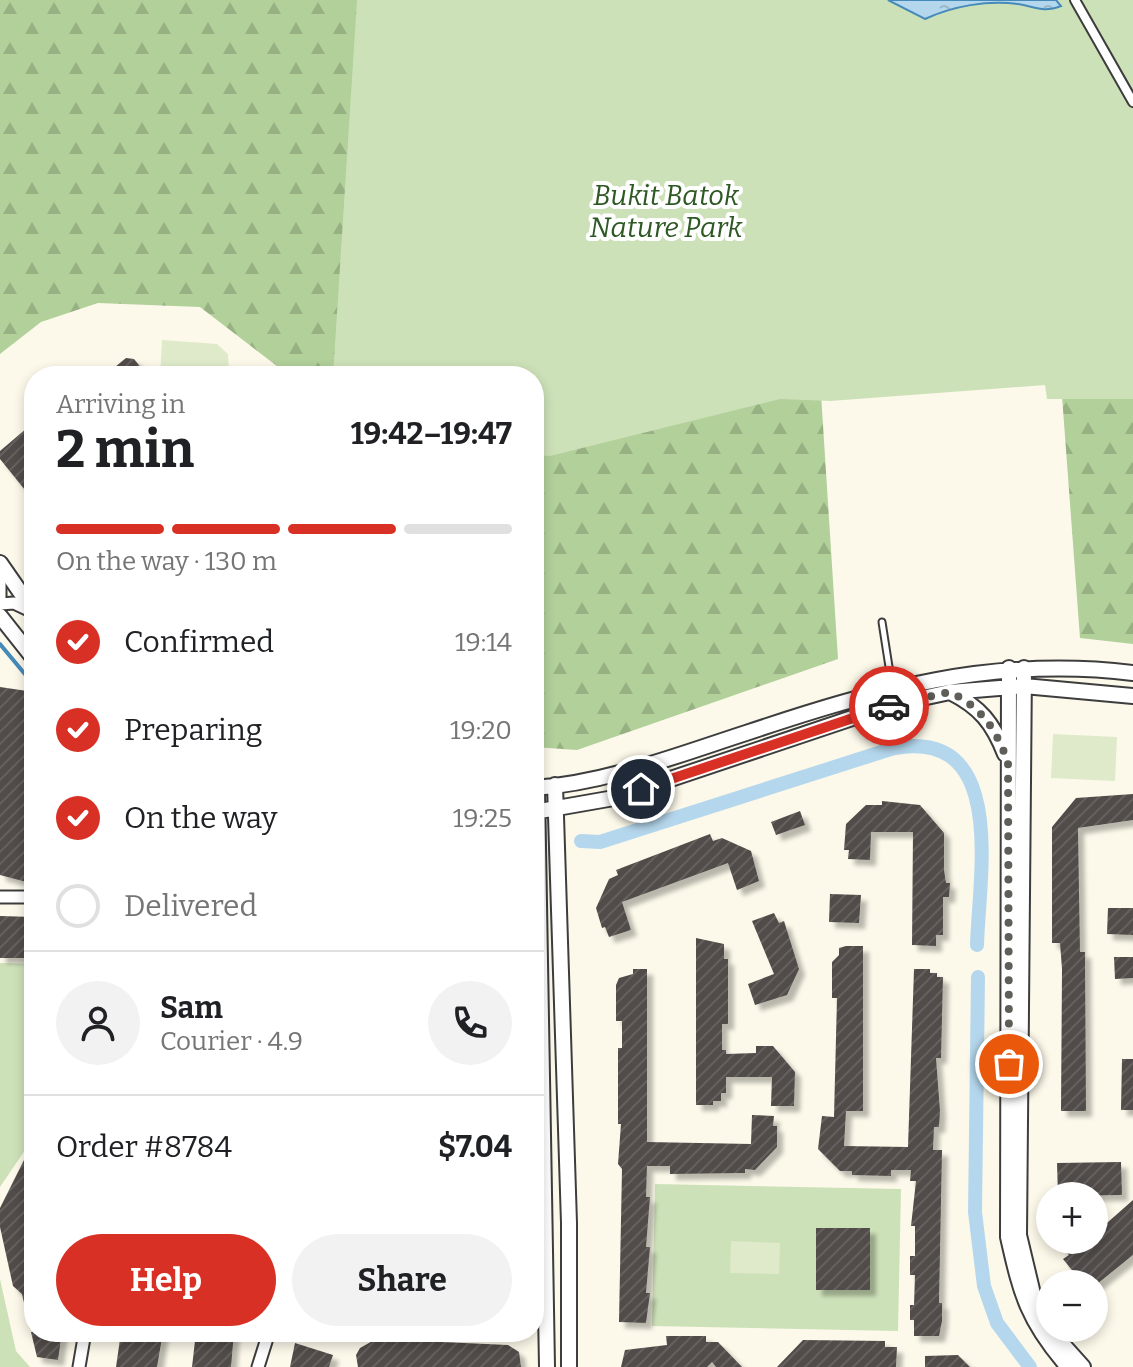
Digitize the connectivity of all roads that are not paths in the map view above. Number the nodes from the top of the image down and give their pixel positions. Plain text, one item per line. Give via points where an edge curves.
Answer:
1 (1075, 0) edge
2 (1133, 102) edge
3 (0, 566) edge
4 (0, 597) edge
5 (24, 598) edge
6 (0, 604) edge
7 (24, 608) edge
8 (0, 616) edge
9 (882, 622) dead end
10 (24, 646) edge
11 (1009, 668) junction
12 (1024, 668) junction
13 (1133, 673) edge
14 (1016, 686) junction
15 (892, 687) junction
16 (950, 692) junction
17 (1133, 696) edge
18 (1008, 762) junction
19 (555, 785) junction
20 (544, 787) edge
21 (557, 810) junction
22 (544, 811) edge
23 (0, 897) edge
24 (24, 897) edge
25 (544, 1216) edge
26 (83, 1342) edge
27 (266, 1342) edge
28 (79, 1367) edge
29 (258, 1367) edge
30 (547, 1367) edge
31 (569, 1367) edge
32 (1068, 1367) edge
33 (1083, 1367) edge

1 - 2 street
3 - 4 street
3 - 5 street
6 - 7 street
8 - 10 street
9 - 15 lane
11 - 12 street
11 - 14 street
11 - 15 street
12 - 13 street
12 - 14 street
14 - 16 street
14 - 17 street
14 - 18 street
14 - 33 street via 1019,1235 1034,1298 1049,1329
15 - 19 street via 682,754
16 - 18 street via 985,716
16 - 21 street via 894,704 614,798
18 - 32 street via 1008,1237 1022,1298 1040,1334
19 - 20 street
19 - 21 street
21 - 22 street
21 - 31 street
23 - 24 street
25 - 30 street
26 - 28 street
27 - 29 street

